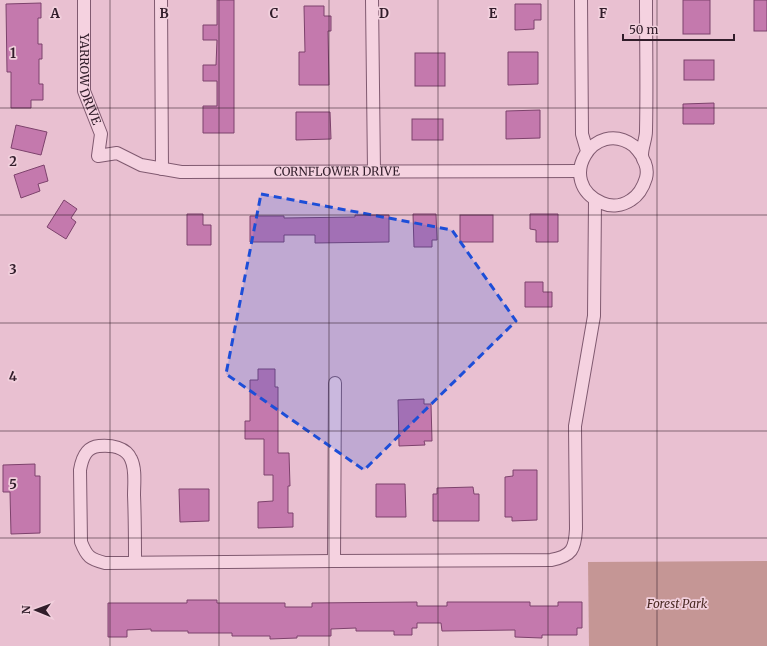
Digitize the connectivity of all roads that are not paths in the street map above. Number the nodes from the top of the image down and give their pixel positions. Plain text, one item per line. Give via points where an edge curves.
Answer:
1 (84, 0) edge
2 (161, 0) edge
3 (372, 0) edge
4 (581, 0) edge
5 (646, 0) edge
6 (587, 151) junction
7 (98, 156) joint
8 (642, 156) junction
9 (162, 169) junction
10 (580, 171) junction
11 (374, 172) junction
12 (595, 200) junction
13 (335, 383) dead end
14 (334, 561) junction
15 (135, 562) junction

1 - 7 street, YARROW DRIVE via 84,91 100,134
2 - 9 street
3 - 11 street
4 - 6 street via 582,134
5 - 8 street via 646,133
6 - 8 street via 595,144 616,139 626,141
6 - 10 street
7 - 9 street, CORNFLOWER DRIVE via 117,154 141,165
8 - 12 street via 646,166 646,177 643,187 636,196 627,203 616,206 605,205
9 - 11 street, CORNFLOWER DRIVE via 180,172
10 - 11 street, CORNFLOWER DRIVE
10 - 12 street via 581,182 586,192
12 - 14 street via 594,316 575,426 576,529 572,549 561,558 551,560
13 - 14 street
14 - 15 street
15 - 15 street via 105,563 93,560 81,542 80,470 87,451 94,447 113,446 126,452 131,458 134,473

